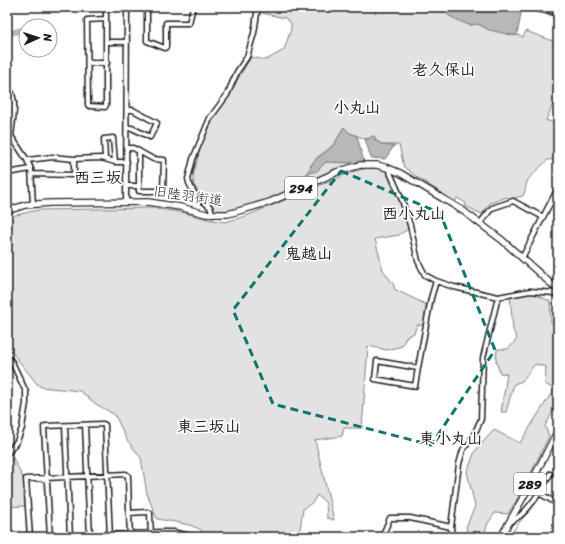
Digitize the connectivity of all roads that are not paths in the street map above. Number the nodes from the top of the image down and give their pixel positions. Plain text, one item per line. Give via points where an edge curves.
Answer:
1 (106, 7) edge
2 (127, 7) edge
3 (147, 7) edge
4 (193, 7) edge
5 (258, 7) edge
6 (531, 7) edge
7 (558, 14) edge
8 (106, 19) junction
9 (107, 42) junction
10 (127, 42) junction
11 (88, 63) junction
12 (107, 63) junction
13 (7, 90) edge
14 (127, 110) junction
15 (127, 128) junction
16 (127, 148) junction
17 (139, 151) junction
18 (74, 159) junction
19 (105, 159) junction
20 (27, 160) junction
21 (115, 162) junction
22 (126, 162) junction
23 (388, 168) junction
24 (31, 172) junction
25 (7, 173) edge
26 (126, 186) junction
27 (138, 186) junction
28 (558, 188) edge
29 (126, 202) junction
30 (32, 204) junction
31 (7, 211) edge
32 (213, 215) junction
33 (543, 217) junction
34 (480, 223) junction
35 (522, 258) junction
36 (436, 281) junction
37 (558, 291) edge
38 (498, 297) junction
39 (7, 357) edge
40 (418, 368) junction
41 (85, 424) junction
42 (65, 426) junction
43 (558, 430) edge
44 (7, 454) edge
45 (550, 474) dead end
46 (107, 475) junction
47 (87, 476) junction
48 (67, 477) junction
49 (47, 478) junction
50 (538, 493) junction
51 (558, 504) edge
52 (129, 513) junction
53 (508, 523) junction
54 (450, 527) junction
55 (151, 532) junction
56 (110, 535) edge
57 (130, 535) edge
58 (70, 536) edge
59 (90, 536) edge
60 (30, 537) edge
61 (49, 537) edge
62 (151, 537) edge
63 (194, 537) edge
64 (382, 537) edge
65 (452, 537) edge
66 (501, 537) edge

1 - 8 street
2 - 10 street
3 - 4 street via 147,41 166,48 166,23 189,23
5 - 32 street via 247,57 227,95 210,118 193,159 188,179 194,193 210,207
6 - 7 street
8 - 9 street
8 - 11 street via 87,20
9 - 10 street
9 - 12 street
10 - 14 street
11 - 12 street
11 - 12 street via 88,105 105,107
13 - 20 street via 12,93 14,102 11,136
14 - 15 street
14 - 15 street via 133,110 157,123 150,137
15 - 16 street
16 - 17 street
16 - 22 street
17 - 27 street
17 - 27 street via 153,159 164,160 164,190 139,191
18 - 19 street
18 - 20 street via 53,156
18 - 24 street via 74,175
19 - 21 street
19 - 21 street via 104,139 114,138
20 - 24 street
21 - 22 street
22 - 26 street
23 - 32 highway, 旧陸羽街道 / 294 via 369,165 350,168 270,202 235,213
23 - 34 highway, 旧陸羽街道 / 294
23 - 36 street via 402,200 421,269 425,275
24 - 25 street
24 - 30 street
26 - 27 street
26 - 29 street
28 - 33 street
29 - 30 highway, 旧陸羽街道 / 294
29 - 32 highway, 旧陸羽街道 / 294 via 162,204
30 - 31 highway, 旧陸羽街道 / 294
33 - 34 street via 513,201 492,208
33 - 35 street
34 - 35 highway, 旧陸羽街道 / 294
35 - 37 highway, 旧陸羽街道 / 294
36 - 38 street
36 - 40 street
37 - 38 street via 530,291
38 - 54 street via 483,358 481,419 463,450
39 - 44 street via 12,362 26,392 22,428
40 - 40 street via 415,386 374,379 377,361
41 - 42 street
41 - 46 street via 105,425
41 - 47 street
42 - 48 street
42 - 49 street via 44,427
43 - 53 highway, 289
45 - 50 street
46 - 47 street
46 - 52 street via 128,476
46 - 56 street
47 - 48 street
47 - 59 street
48 - 49 street
48 - 58 street
49 - 60 street via 26,479
49 - 61 street
50 - 51 street
50 - 53 street via 530,506 516,520
52 - 55 street via 150,513
52 - 57 street
53 - 66 highway, 289
54 - 64 street via 410,518 390,518
54 - 65 street
55 - 57 street
55 - 62 street
55 - 63 street via 173,532
56 - 57 street
56 - 59 street
58 - 59 street
58 - 61 street

